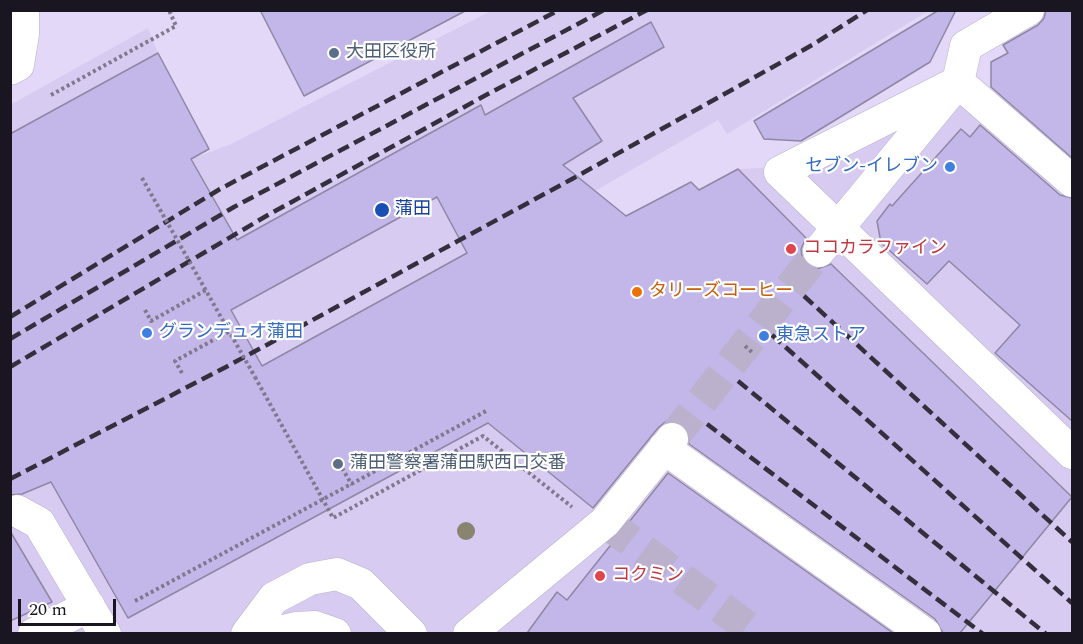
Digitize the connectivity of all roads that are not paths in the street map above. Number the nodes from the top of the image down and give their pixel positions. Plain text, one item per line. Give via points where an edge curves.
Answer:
1 (23, 10) edge
2 (1028, 10) edge
3 (10, 69) edge
4 (958, 82) junction
5 (1072, 181) edge
6 (839, 228) junction
7 (819, 251) tunnel mouth
8 (1072, 453) edge
9 (17, 511) dead end
10 (89, 606) junction
11 (34, 633) edge
12 (105, 633) edge
13 (247, 633) edge
14 (270, 633) edge
15 (335, 633) edge
16 (411, 633) edge
17 (469, 633) edge
18 (925, 633) edge

1 - 3 street via 24,34 18,65
2 - 4 street via 966,46
4 - 5 street
4 - 6 street
4 - 6 street via 780,172
6 - 7 street
6 - 8 street
9 - 10 street via 39,523
10 - 11 street
10 - 12 street
13 - 16 street via 274,598 310,579 337,574 361,584
14 - 15 street via 315,627
17 - 18 street via 605,522 668,443

